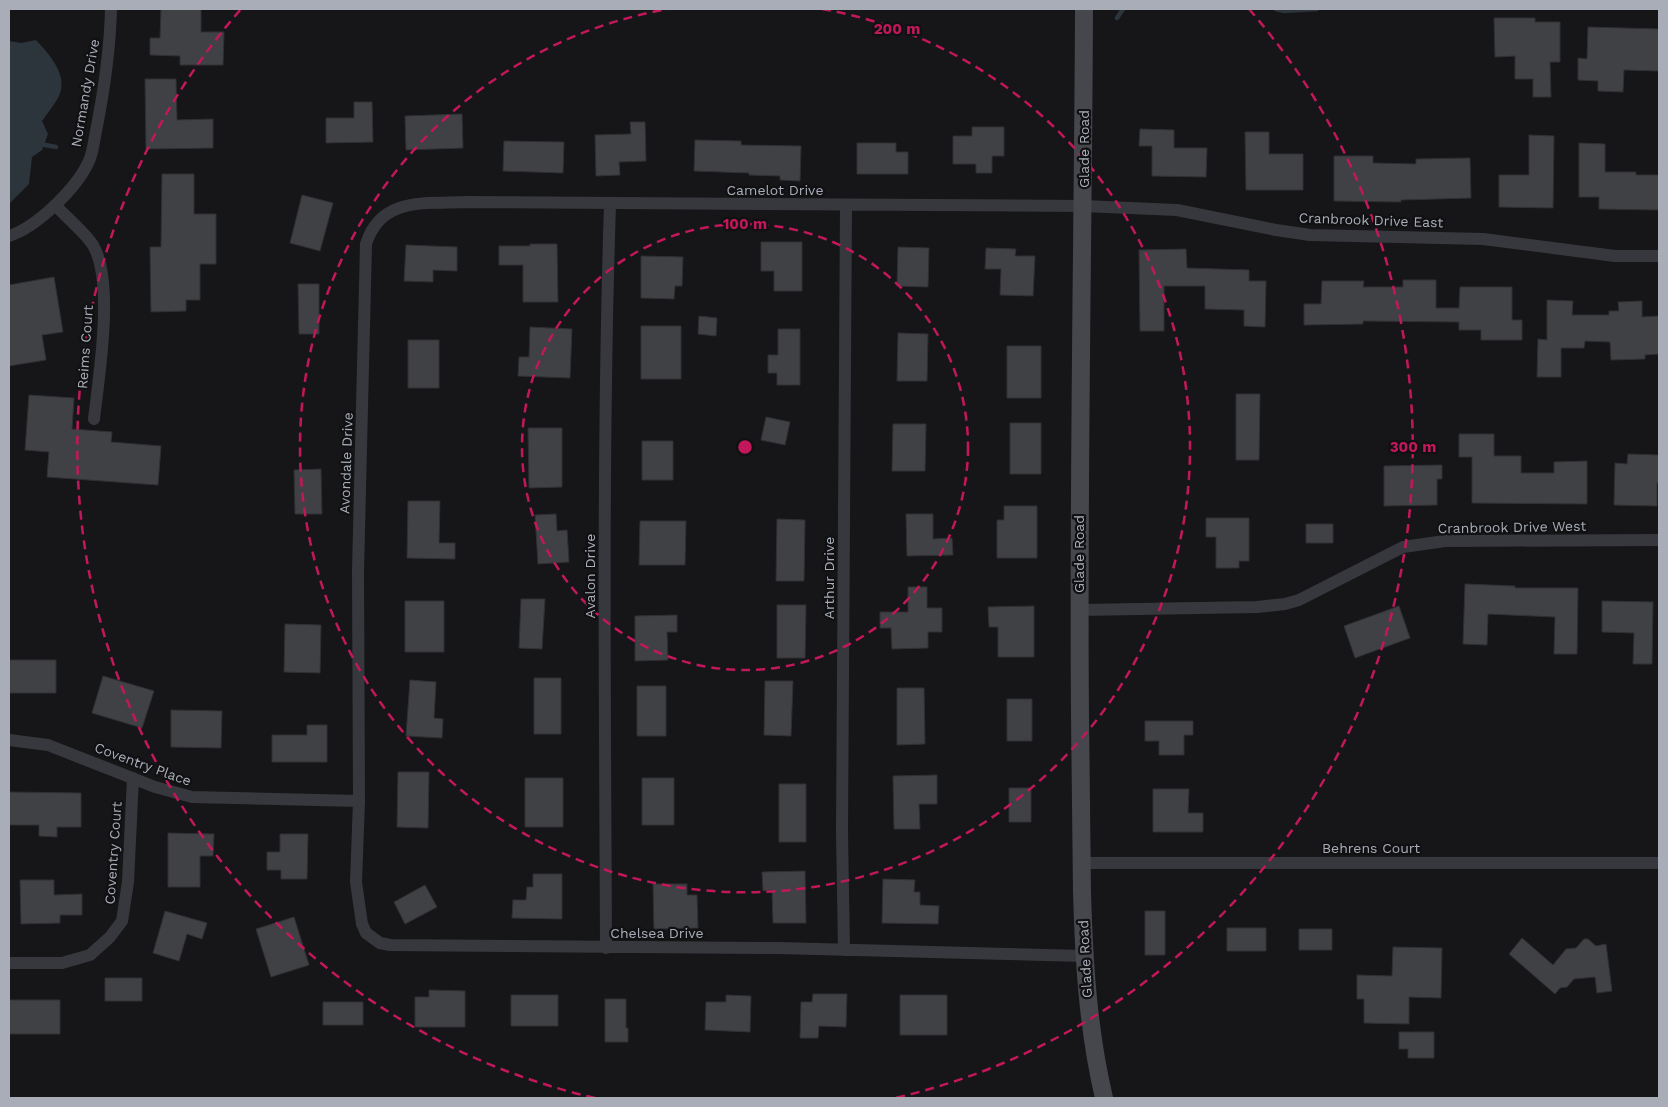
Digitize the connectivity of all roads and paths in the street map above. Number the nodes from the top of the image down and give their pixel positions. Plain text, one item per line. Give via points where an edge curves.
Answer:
1 (111, 9) edge
2 (1084, 9) edge
3 (467, 202) joint
4 (610, 204) junction
5 (55, 205) junction
6 (846, 205) junction
7 (1083, 206) junction
8 (9, 236) edge
9 (1659, 256) edge
10 (94, 419) dead end
11 (1659, 540) edge
12 (1079, 610) junction
13 (9, 740) edge
14 (133, 778) junction
15 (360, 802) junction
16 (1082, 863) junction
17 (1659, 863) edge
18 (606, 948) junction
19 (844, 950) junction
20 (1084, 956) junction
21 (9, 963) edge
22 (1104, 1098) edge

1 - 5 street, Normandy Drive via 100,113 89,160 78,179
2 - 7 main road, Glade Road
3 - 4 street, Camelot Drive
3 - 15 street, Avondale Drive via 396,208 370,231 366,244 358,571
4 - 6 street, Camelot Drive
4 - 18 street, Avalon Drive via 604,625
5 - 8 street, Normandy Drive via 38,221
5 - 10 street, Reims Court via 94,245 101,262 104,314
6 - 7 street, Camelot Drive
6 - 19 street, Arthur Drive
7 - 9 street, Cranbrook Drive East via 1177,210 1310,234 1483,239 1615,256
7 - 12 main road, Glade Road
11 - 12 street, Cranbrook Drive West via 1445,541 1402,547 1299,600 1285,604
12 - 16 main road, Glade Road
13 - 14 street, Coventry Place via 48,745
14 - 15 street, Coventry Place via 192,797
14 - 21 street, Coventry Court via 128,882 122,921 90,955 62,963
15 - 18 street, Chelsea Drive via 356,882 362,924 366,933 380,943
16 - 17 street, Behrens Court
16 - 20 main road, Glade Road
18 - 19 street, Chelsea Drive
19 - 20 street, Chelsea Drive
20 - 22 main road, Glade Road via 1089,1020

